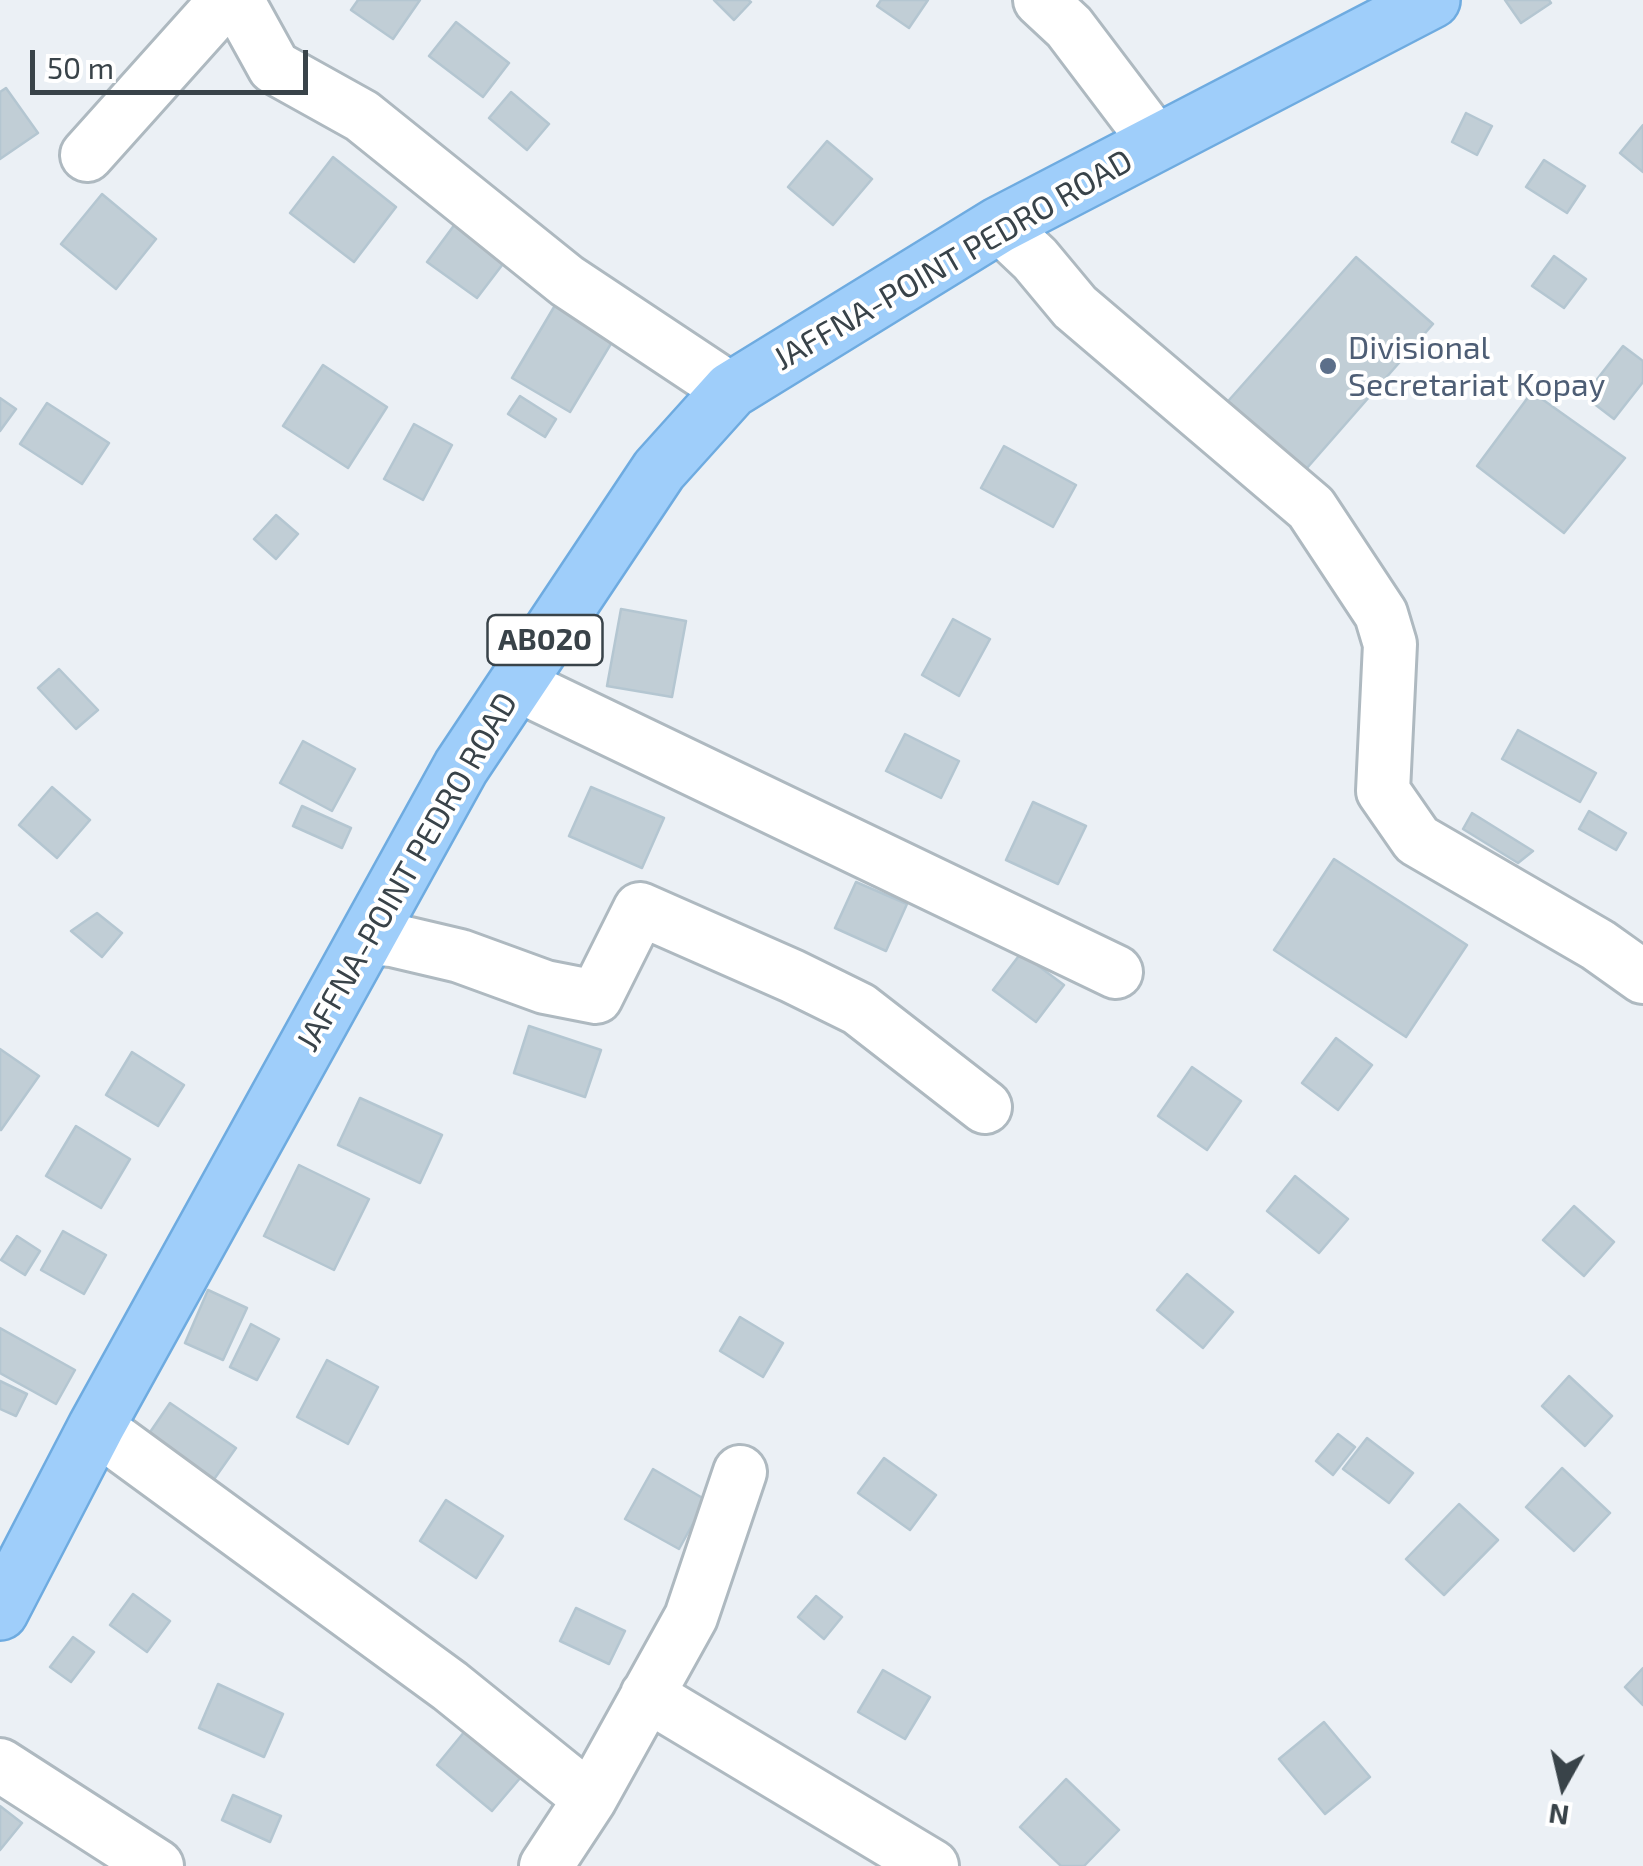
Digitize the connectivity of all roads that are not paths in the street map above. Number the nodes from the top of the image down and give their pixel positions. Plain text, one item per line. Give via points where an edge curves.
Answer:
1 (226, 0) edge
2 (237, 0) edge
3 (1040, 0) edge
4 (1432, 0) edge
5 (1156, 142) junction
6 (86, 155) dead end
7 (999, 225) junction
8 (730, 390) junction
9 (516, 684) junction
10 (367, 938) junction
11 (1116, 972) dead end
12 (1643, 976) edge
13 (985, 1107) dead end
14 (96, 1427) junction
15 (740, 1472) dead end
16 (0, 1612) edge
17 (647, 1695) junction
18 (0, 1765) edge
19 (590, 1799) junction
20 (157, 1866) edge
21 (546, 1866) edge
22 (932, 1866) edge

1 - 6 street
2 - 8 street via 274,67 362,116 566,281
3 - 5 street
4 - 5 main road, JAFFNA-POINT PEDRO ROAD / AB020
5 - 7 main road, JAFFNA-POINT PEDRO ROAD / AB020
7 - 8 main road, JAFFNA-POINT PEDRO ROAD / AB020
7 - 12 street via 1074,308 1310,508 1381,614 1390,644 1382,791 1417,840
8 - 9 main road, JAFFNA-POINT PEDRO ROAD / AB020 via 658,470
9 - 10 main road, JAFFNA-POINT PEDRO ROAD / AB020 via 461,767
9 - 11 street
10 - 13 street via 460,956 545,987 596,997 640,909 859,1009
10 - 14 main road, JAFFNA-POINT PEDRO ROAD / AB020
14 - 16 main road, JAFFNA-POINT PEDRO ROAD / AB020
14 - 19 street via 450,1686
15 - 17 street via 691,1616
17 - 19 street
17 - 22 street
18 - 20 street
19 - 21 street

